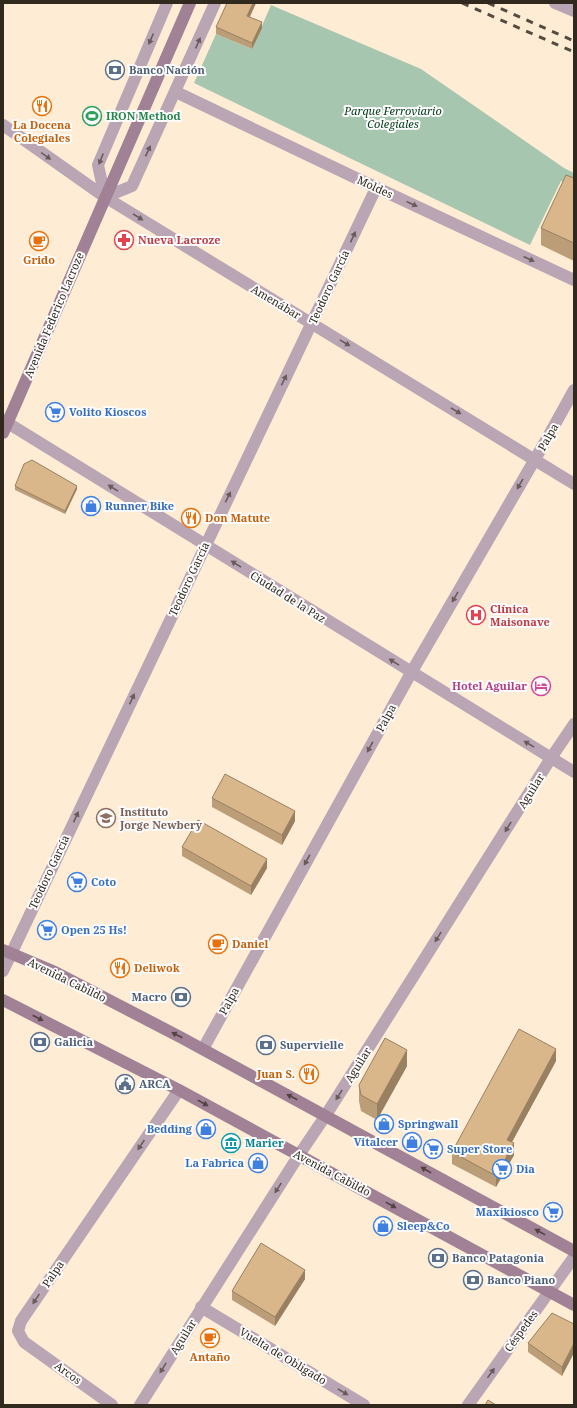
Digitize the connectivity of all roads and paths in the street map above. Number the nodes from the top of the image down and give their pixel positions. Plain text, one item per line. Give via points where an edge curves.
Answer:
1 (166, 3) edge
2 (190, 3) edge
3 (215, 3) edge
4 (555, 3) edge
5 (574, 11) edge
6 (176, 92) junction
7 (3, 125) edge
8 (376, 188) junction
9 (105, 197) junction
10 (574, 280) edge
11 (312, 323) junction
12 (574, 390) edge
13 (5, 425) edge
14 (535, 460) junction
15 (574, 484) edge
16 (205, 545) junction
17 (411, 673) junction
18 (574, 724) edge
19 (551, 758) junction
20 (574, 772) edge
21 (7, 951) edge
22 (3, 971) edge
23 (3, 1000) edge
24 (203, 1049) junction
25 (179, 1090) junction
26 (326, 1115) junction
27 (299, 1155) junction
28 (574, 1251) edge
29 (574, 1257) edge
30 (550, 1291) junction
31 (574, 1305) edge
32 (201, 1307) junction
33 (24, 1342) joint
34 (112, 1405) edge
35 (140, 1405) edge
36 (364, 1405) edge
37 (468, 1405) edge

1 -> 9 street via 98,165
2 - 9 main road, Avenida Federico Lacroze
6 -> 3 street
4 - 5 street
6 - 8 street, Moldes
9 -> 6 street via 132,186
7 -> 9 street, Amenábar
8 -> 10 street, Moldes
11 -> 8 street, Teodoro García
9 -> 11 street, Amenábar
9 - 13 main road, Avenida Federico Lacroze
11 -> 14 street, Amenábar
16 -> 11 street, Teodoro García
12 - 14 street, Palpa
16 -> 13 street, Ciudad de la Paz
14 - 15 street, Amenábar
14 -> 17 street, Palpa
17 -> 16 street, Ciudad de la Paz
21 -> 16 street, Teodoro García
19 -> 17 street, Ciudad de la Paz
17 -> 24 street, Palpa
18 - 19 street, Aguilar
19 - 20 street, Ciudad de la Paz
19 -> 26 street, Aguilar
21 - 22 street, Teodoro García
24 -> 21 main road, Avenida Cabildo via 55,972
23 -> 25 main road, Avenida Cabildo
26 -> 24 main road, Avenida Cabildo
25 -> 27 main road, Avenida Cabildo
25 -> 33 street, Palpa via 21,1321 18,1331
26 - 27 street, Aguilar
28 -> 26 main road, Avenida Cabildo
27 -> 30 main road, Avenida Cabildo
27 -> 32 street, Aguilar
29 - 30 street, Céspedes
30 - 31 main road, Avenida Cabildo
37 -> 30 street, Céspedes
32 -> 35 street, Aguilar
32 -> 36 street, Vuelta de Obligado
33 - 34 street, Arcos

